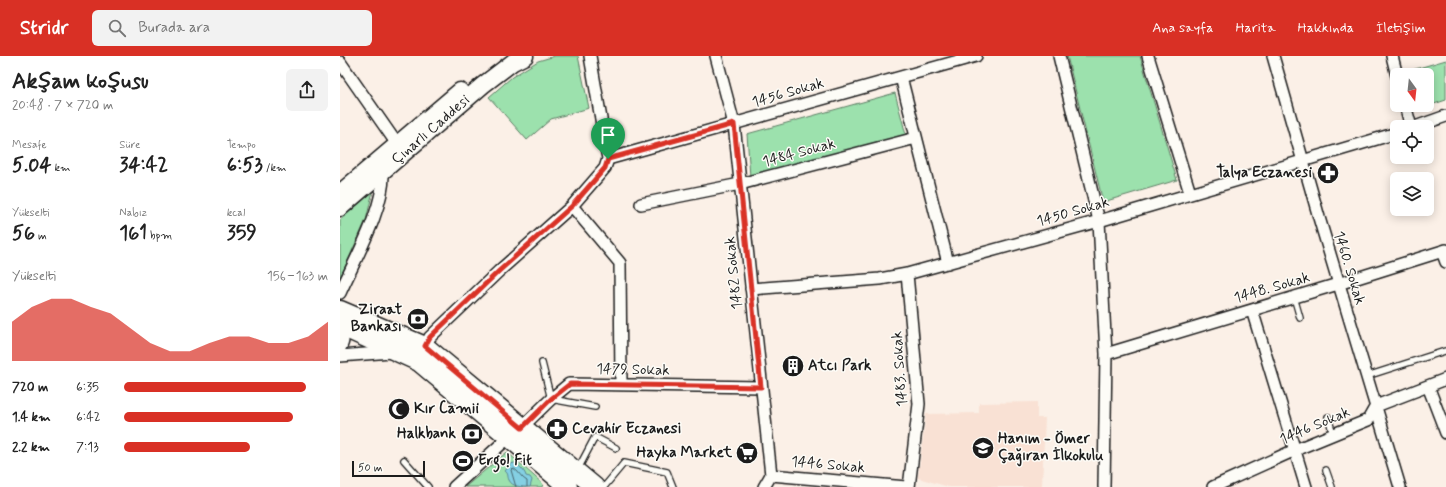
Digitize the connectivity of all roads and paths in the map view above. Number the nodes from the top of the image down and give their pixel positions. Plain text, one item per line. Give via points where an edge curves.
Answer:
1 (503, 56) edge
2 (525, 56) edge
3 (590, 56) edge
4 (716, 56) edge
5 (976, 56) edge
6 (1059, 56) edge
7 (1148, 56) edge
8 (1273, 56) edge
9 (1392, 56) edge
10 (340, 62) edge
11 (1395, 68) edge
12 (901, 77) junction
13 (1446, 116) edge
14 (1434, 120) edge
15 (734, 124) junction
16 (1390, 134) edge
17 (916, 138) junction
18 (397, 144) junction
19 (608, 159) junction
20 (1302, 161) junction
21 (384, 171) junction
22 (740, 184) junction
23 (340, 193) edge
24 (1190, 193) junction
25 (641, 204) dead end
26 (572, 206) junction
27 (340, 208) edge
28 (1099, 220) junction
29 (1444, 250) edge
30 (1446, 262) edge
31 (948, 263) junction
32 (907, 274) junction
33 (1338, 284) junction
34 (751, 289) junction
35 (340, 293) edge
36 (1294, 297) junction
37 (340, 310) edge
38 (1252, 310) junction
39 (1300, 318) dead end
40 (340, 326) edge
41 (340, 330) edge
42 (425, 346) junction
43 (340, 348) edge
44 (1445, 350) dead end
45 (399, 352) junction
46 (1106, 354) junction
47 (340, 356) edge
48 (542, 364) dead end
49 (1367, 376) junction
50 (1446, 379) edge
51 (621, 384) junction
52 (1428, 386) junction
53 (761, 387) junction
54 (551, 399) junction
55 (1376, 406) junction
56 (595, 407) dead end
57 (1328, 417) dead end
58 (516, 432) junction
59 (1446, 433) edge
60 (1333, 434) junction
61 (616, 448) dead end
62 (1295, 450) junction
63 (404, 460) dead end
64 (1326, 470) dead end
65 (771, 475) junction
66 (563, 479) edge
67 (428, 487) edge
68 (454, 487) edge
69 (594, 487) edge
70 (604, 487) edge
71 (673, 487) edge
72 (764, 487) edge
73 (907, 487) edge
74 (1104, 487) edge
75 (1213, 487) edge
76 (1306, 487) edge
77 (1332, 487) edge
78 (1400, 487) edge

1 - 18 main road, Çınarlı Caddesi
2 - 21 main road, Çınarlı Caddesi via 483,86
3 - 19 street
4 - 15 street, 1482 Sokak
5 - 12 street, 1456 Sokak
6 - 28 street
7 - 24 street
8 - 20 street, 1460. Sokak
9 - 11 street
10 - 18 street
12 - 15 street, 1456 Sokak
12 - 17 street
13 - 14 street
15 - 19 street, 1456 Sokak
15 - 22 street, 1482 Sokak
16 - 20 street, 1450 Sokak
17 - 22 street, 1484 Sokak
17 - 31 street
18 - 23 main road, Çınarlı Caddesi
19 - 26 street via 605,168
20 - 24 street, 1450 Sokak
20 - 33 street, 1460. Sokak
21 - 27 main road, Çınarlı Caddesi
21 - 35 street via 381,198
22 - 25 street, 1484 Sokak
22 - 34 street, 1482 Sokak
24 - 28 street, 1450 Sokak
26 - 42 street via 494,276 430,337
26 - 51 street via 620,263
28 - 31 street, 1450 Sokak
28 - 46 street
29 - 30 street
29 - 33 street, 1448. Sokak
31 - 32 street, 1450 Sokak
32 - 34 street, 1450 Sokak via 880,279
32 - 73 street, 1483. Sokak via 919,404
33 - 36 street, 1448. Sokak
33 - 49 street, 1460. Sokak
34 - 53 street, 1482 Sokak
36 - 38 street, 1448. Sokak
36 - 39 lane
37 - 42 main road
38 - 46 street, 1448. Sokak
38 - 62 street
40 - 45 main road
41 - 43 street via 343,336
42 - 58 main road
44 - 49 lane
45 - 47 street
45 - 58 main road via 419,362
46 - 74 street
48 - 54 lane
49 - 55 street, 1460. Sokak
50 - 52 street
51 - 53 street, 1479 Sokak
51 - 54 street, 1479 Sokak via 570,384
52 - 55 street
52 - 59 street
53 - 65 street, 1482 Sokak
54 - 56 lane
54 - 58 street, 1479 Sokak
55 - 60 street, 1446 Sokak via 1368,420
55 - 78 street, 1460. Sokak
57 - 60 lane
58 - 66 main road
58 - 68 street, 1479 Sokak
60 - 62 street, 1446 Sokak
61 - 66 lane via 595,437
62 - 75 street, 1446 Sokak
62 - 76 street
63 - 67 lane
64 - 77 lane
65 - 72 street
65 - 73 street, 1446 Sokak
66 - 69 main road
70 - 71 lane via 624,463 667,472

